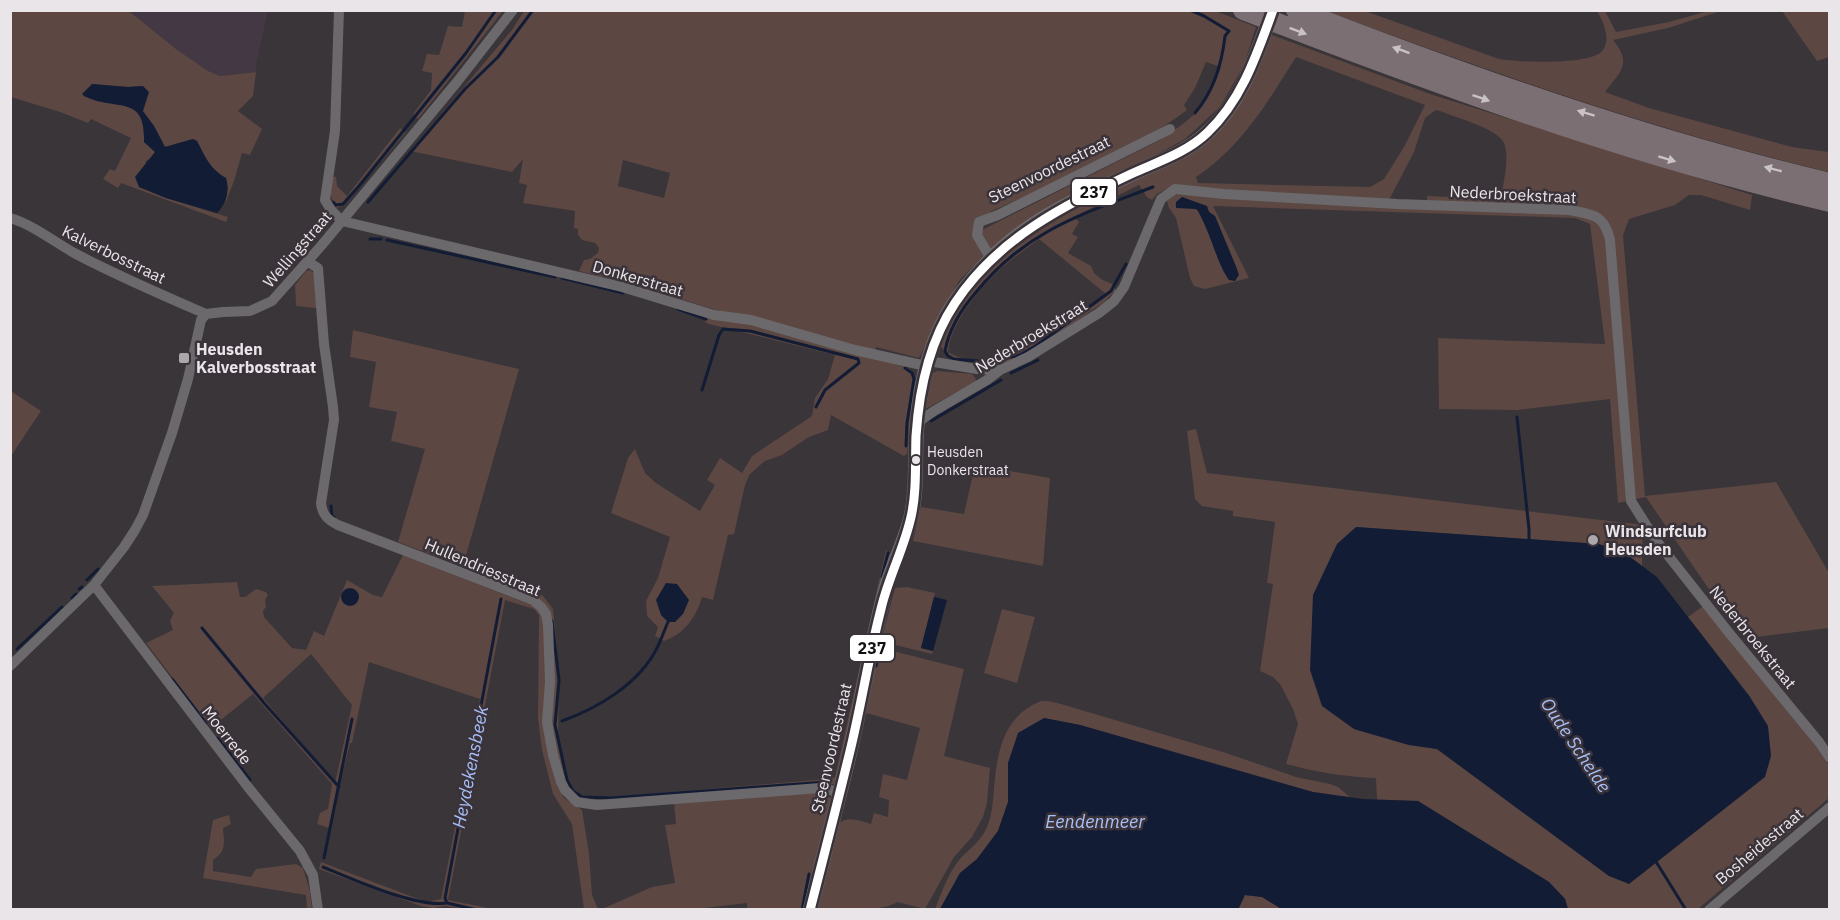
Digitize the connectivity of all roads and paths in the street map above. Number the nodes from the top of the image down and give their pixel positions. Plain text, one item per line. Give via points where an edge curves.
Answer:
1 (339, 10) edge
2 (513, 10) edge
3 (1244, 10) edge
4 (1273, 10) edge
5 (1296, 10) edge
6 (1170, 129) dead end
7 (1830, 183) edge
8 (1830, 202) edge
9 (10, 218) edge
10 (342, 221) junction
11 (990, 259) junction
12 (308, 261) junction
13 (206, 314) junction
14 (927, 363) junction
15 (1000, 370) junction
16 (917, 423) junction
17 (94, 585) junction
18 (10, 666) edge
19 (1830, 758) edge
20 (840, 792) junction
21 (1830, 807) edge
22 (318, 909) edge
23 (810, 909) edge
24 (1709, 909) edge

1 - 10 street via 335,131 325,200
2 - 10 street, Wellingstraat
3 -> 8 highway via 1558,125
4 - 11 street, Steenvoordestraat via 1247,79 1230,107 1197,141 1055,211 1013,238
7 -> 5 highway via 1555,104
6 - 11 street, Steenvoordestraat via 979,222 977,235
9 - 13 street, Kalverbosstraat via 75,254
10 - 12 street, Wellingstraat
10 - 14 street, Donkerstraat via 622,287 714,315 751,320 855,350
11 - 14 street, Steenvoordestraat via 954,304
12 - 13 street, Wellingstraat via 272,302 250,311
12 - 20 street, Hullendriesstraat via 320,274 321,316 334,420 321,503 324,514 338,525 541,606 548,625 547,722 561,782 570,797 597,805 820,788
13 - 17 street via 201,320 186,388 143,514 124,547
14 - 15 street, Donkerstraat
14 - 16 street, Steenvoordestraat
15 - 16 street, Nederbroekstraat
15 - 19 street, Nederbroekstraat via 1028,357 1114,301 1124,287 1160,202 1175,189 1397,204 1566,210 1598,216 1607,226 1610,240 1631,501 1655,538
16 - 20 street, Steenvoordestraat via 911,518 886,588
17 - 18 street
17 - 22 street, Moerrede via 300,851 313,875
20 - 23 street, Steenvoordestraat
21 - 24 street, Bosheidestraat

